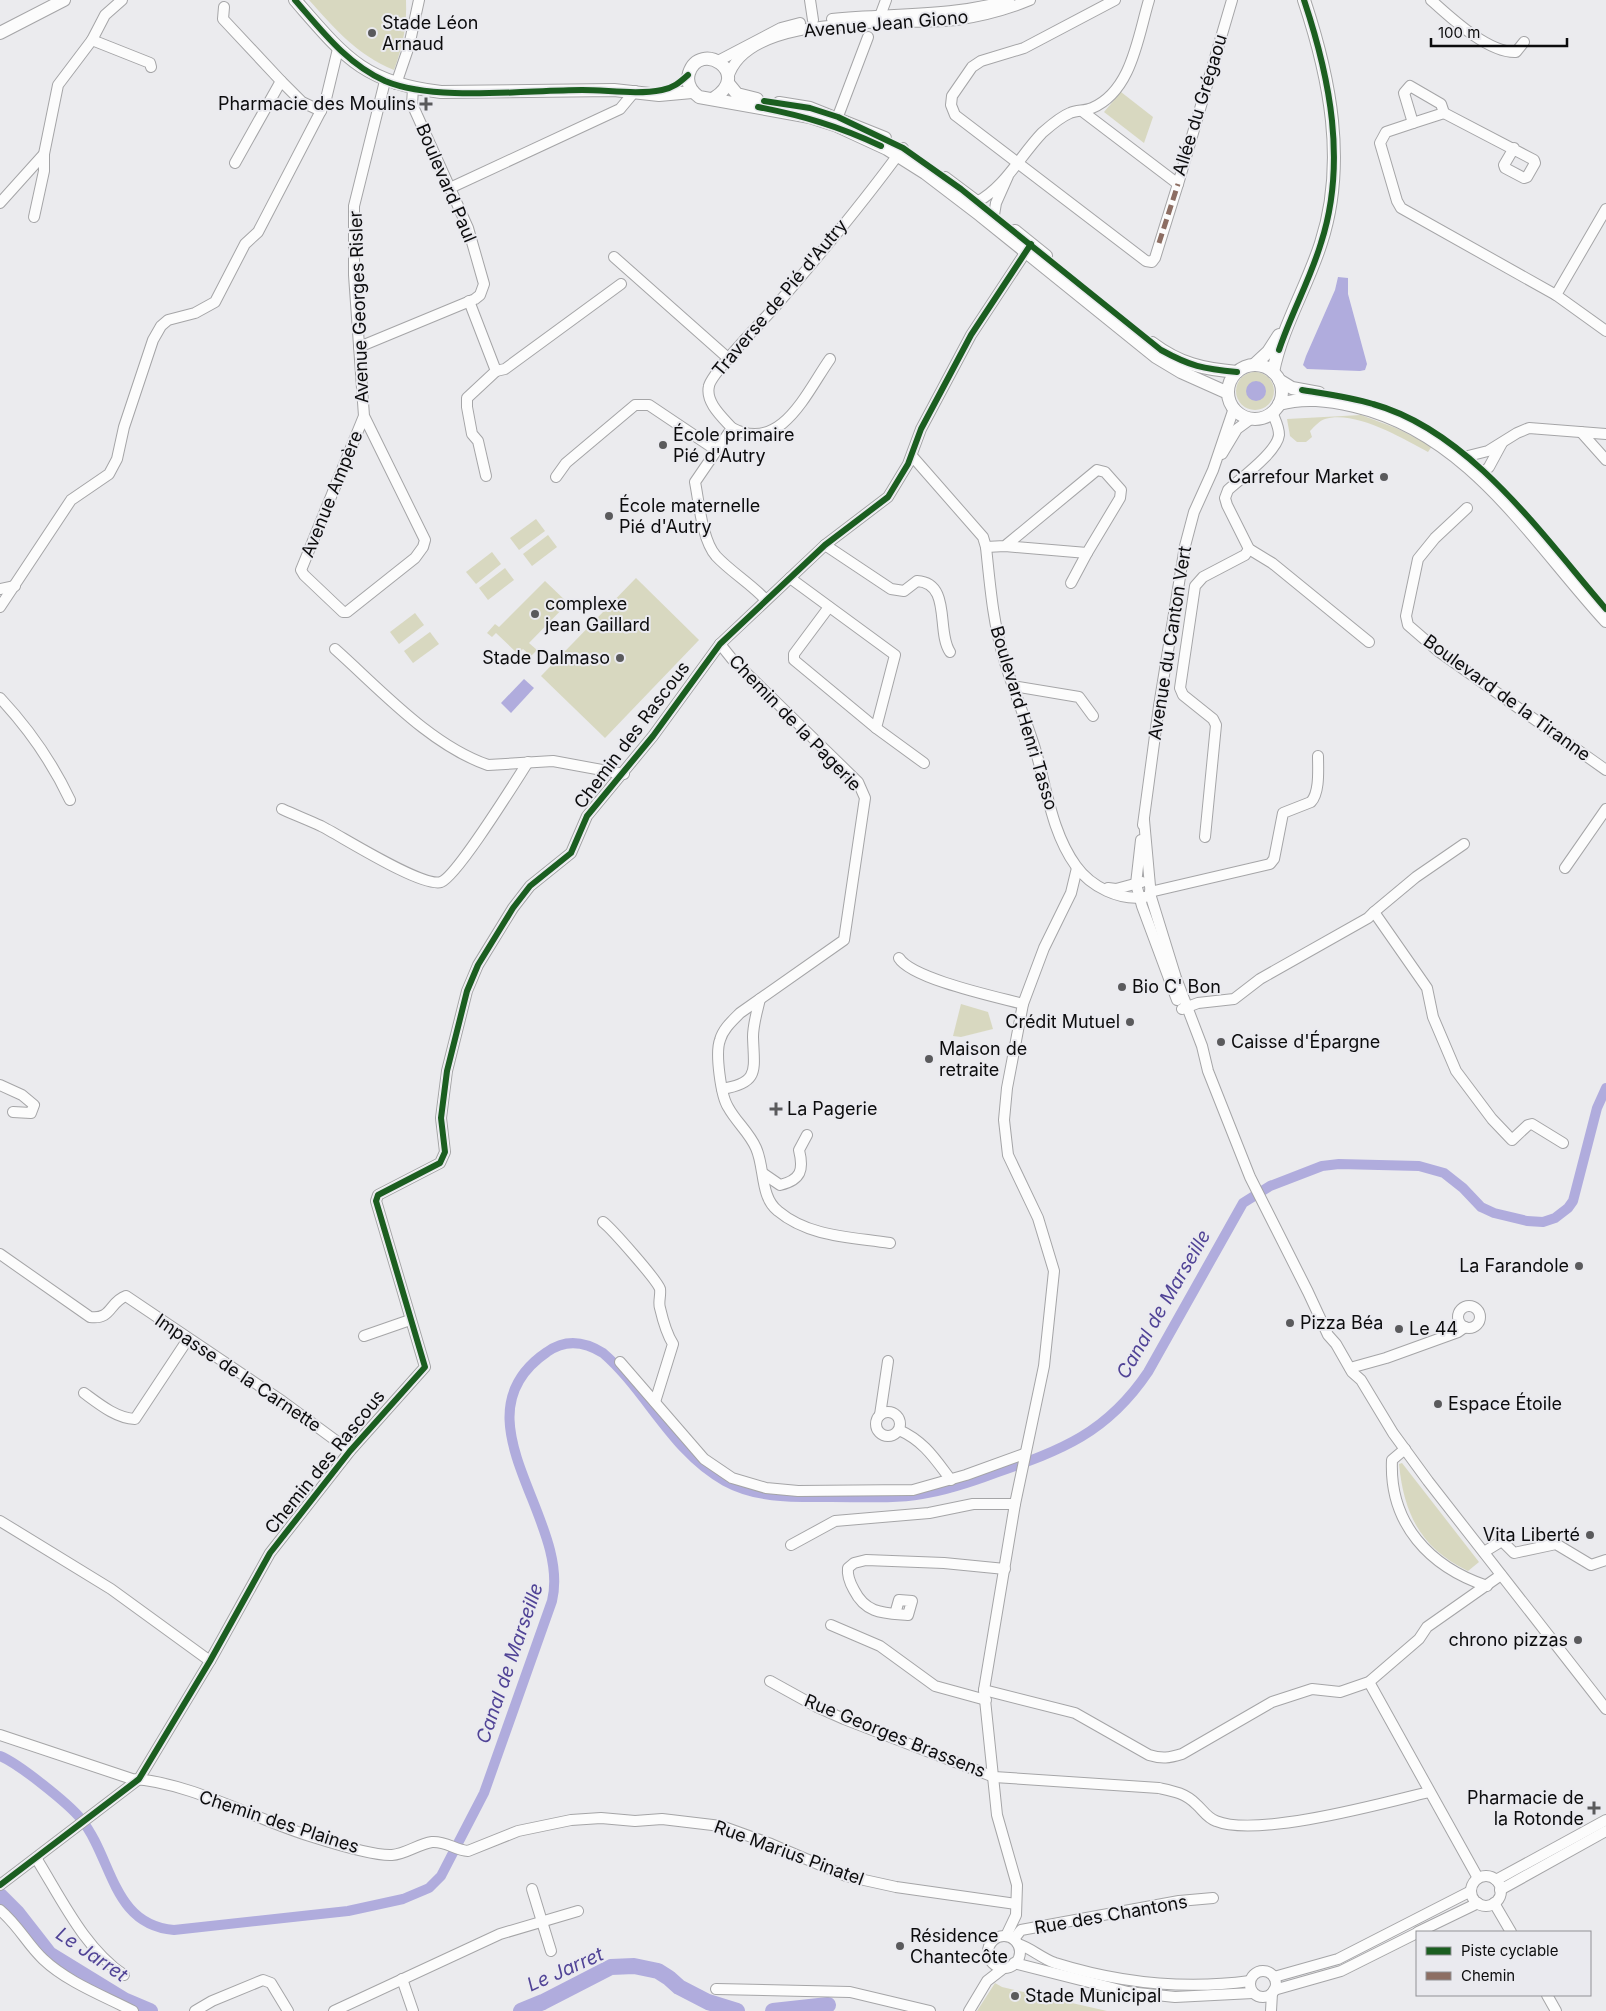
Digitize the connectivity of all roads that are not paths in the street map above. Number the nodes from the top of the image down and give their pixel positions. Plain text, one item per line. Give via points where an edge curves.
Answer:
1 (64, 0) edge
2 (122, 0) edge
3 (295, 0) edge
4 (419, 0) edge
5 (810, 0) edge
6 (886, 0) edge
7 (1009, 0) edge
8 (1030, 0) edge
9 (1115, 0) edge
10 (1149, 0) edge
11 (1232, 0) edge
12 (1296, 0) edge
13 (1304, 0) edge
14 (1431, 0) edge
15 (224, 7) dead end
16 (880, 16) junction
17 (813, 20) junction
18 (0, 33) edge
19 (868, 37) dead end
20 (92, 40) junction
21 (1316, 42) junction
22 (1524, 42) dead end
23 (338, 49) junction
24 (718, 61) junction
25 (151, 68) dead end
26 (688, 75) junction
27 (728, 80) junction
28 (281, 81) junction
29 (390, 83) junction
30 (413, 89) junction
31 (640, 92) junction
32 (692, 92) junction
33 (714, 98) junction
34 (321, 111) junction
35 (1082, 111) junction
36 (1444, 113) junction
37 (837, 121) junction
38 (1413, 123) junction
39 (1514, 148) dead end
40 (900, 152) junction
41 (44, 154) junction
42 (235, 163) dead end
43 (1018, 164) junction
44 (1008, 176) junction
45 (1178, 184) junction
46 (450, 188) junction
47 (977, 202) junction
48 (0, 203) edge
49 (1606, 209) edge
50 (980, 215) junction
51 (994, 215) junction
52 (34, 216) dead end
53 (1029, 248) junction
54 (614, 257) dead end
55 (621, 284) dead end
56 (1556, 295) junction
57 (469, 302) junction
58 (1288, 323) junction
59 (1606, 330) edge
60 (360, 347) junction
61 (830, 359) dead end
62 (728, 360) junction
63 (1254, 365) junction
64 (496, 371) junction
65 (1237, 372) junction
66 (1276, 376) junction
67 (1228, 393) junction
68 (1234, 408) junction
69 (1276, 408) junction
70 (364, 416) junction
71 (1252, 418) junction
72 (732, 428) junction
73 (1582, 432) junction
74 (1606, 434) edge
75 (1502, 442) junction
76 (716, 450) junction
77 (912, 456) junction
78 (1468, 456) junction
79 (1606, 460) edge
80 (1213, 470) junction
81 (1482, 473) junction
82 (486, 476) dead end
83 (556, 476) dead end
84 (1467, 508) dead end
85 (825, 546) junction
86 (1004, 546) junction
87 (986, 547) junction
88 (1249, 549) junction
89 (1087, 553) junction
90 (790, 578) junction
91 (1071, 582) dead end
92 (15, 586) junction
93 (0, 589) edge
94 (766, 600) junction
95 (0, 607) edge
96 (829, 607) junction
97 (1605, 612) edge
98 (1369, 642) dead end
99 (720, 644) junction
100 (336, 649) dead end
101 (950, 652) dead end
102 (1013, 686) junction
103 (0, 698) edge
104 (1093, 716) dead end
105 (876, 728) junction
106 (1318, 756) dead end
107 (528, 762) junction
108 (924, 763) dead end
109 (1606, 770) edge
110 (624, 774) junction
111 (70, 800) dead end
112 (282, 809) dead end
113 (1606, 809) edge
114 (1144, 820) junction
115 (1205, 837) dead end
116 (1464, 844) dead end
117 (1077, 868) junction
118 (1565, 868) dead end
119 (1091, 880) junction
120 (1148, 881) junction
121 (1136, 884) junction
122 (1150, 894) junction
123 (1140, 898) junction
124 (1374, 912) junction
125 (899, 958) dead end
126 (760, 999) junction
127 (1023, 1004) junction
128 (1184, 1008) junction
129 (0, 1085) edge
130 (722, 1089) junction
131 (13, 1112) dead end
132 (807, 1135) dead end
133 (1563, 1143) dead end
134 (764, 1174) junction
135 (602, 1222) dead end
136 (890, 1243) dead end
137 (0, 1254) edge
138 (410, 1320) junction
139 (1463, 1324) dead end
140 (364, 1336) dead end
141 (188, 1339) junction
142 (888, 1361) dead end
143 (620, 1362) dead end
144 (1351, 1370) junction
145 (84, 1393) dead end
146 (655, 1402) junction
147 (880, 1415) junction
148 (899, 1430) junction
149 (1404, 1449) junction
150 (350, 1450) junction
151 (1023, 1460) junction
152 (951, 1480) junction
153 (1015, 1504) junction
154 (0, 1521) edge
155 (791, 1545) dead end
156 (1484, 1552) junction
157 (1606, 1560) edge
158 (1005, 1569) junction
159 (1501, 1575) junction
160 (1487, 1586) junction
161 (895, 1614) dead end
162 (831, 1625) dead end
163 (210, 1661) junction
164 (770, 1681) dead end
165 (1369, 1682) junction
166 (985, 1695) junction
167 (1606, 1709) edge
168 (0, 1734) edge
169 (994, 1777) junction
170 (139, 1779) junction
171 (1430, 1792) junction
172 (1606, 1820) edge
173 (1606, 1832) edge
174 (448, 1843) joint
175 (36, 1858) junction
176 (1478, 1878) junction
177 (0, 1885) edge
178 (1498, 1885) junction
179 (532, 1889) dead end
180 (1471, 1891) junction
181 (1213, 1898) dead end
182 (1478, 1903) junction
183 (1494, 1903) junction
184 (1016, 1904) junction
185 (0, 1910) edge
186 (578, 1912) dead end
187 (542, 1921) junction
188 (1420, 1931) edge
189 (1510, 1931) edge
190 (1416, 1933) edge
191 (1012, 1940) junction
192 (551, 1950) dead end
193 (990, 1959) junction
194 (1010, 1965) junction
195 (124, 1975) dead end
196 (1274, 1977) junction
197 (402, 1978) junction
198 (1250, 1981) junction
199 (987, 1982) junction
200 (716, 1989) dead end
201 (1273, 1991) junction
202 (1256, 1995) junction
203 (1548, 1996) edge
204 (133, 2011) edge
205 (195, 2011) edge
206 (288, 2011) edge
207 (334, 2011) edge
208 (413, 2011) edge
209 (930, 2011) edge
210 (969, 2011) edge
211 (1271, 2011) edge
212 (1556, 2011) edge

1 - 18 main road
2 - 20 street via 105,15
3 - 23 main road
4 - 29 street, Avenue Georges Risler via 410,46
5 - 17 street
6 - 16 street
7 - 16 street, Avenue Jean Giono via 984,8 953,12
8 - 27 street, Avenue Jean Giono via 986,15 954,20 811,26 776,38 738,58
9 - 43 street via 1024,48 981,61 972,67 952,96 955,115
10 - 35 street via 1121,83 1094,107
11 - 45 street, Allée du Grégaou
12 - 21 main road
13 - 21 main road
14 - 22 street via 1482,41 1509,52 1516,52
15 - 28 street via 223,19
16 - 17 street, Avenue Jean Giono
17 - 24 street, Avenue Jean Giono via 781,28
19 - 37 street
20 - 25 street via 142,58 150,63
20 - 41 street via 58,85
21 - 58 main road via 1332,115 1334,175 1322,242
23 - 29 main road
23 - 34 street via 330,89
24 - 26 main road via 709,58 699,60
24 - 27 main road via 727,71
26 - 31 main road via 676,86
26 - 32 main road
27 - 33 main road via 723,92
27 - 37 main road via 737,94 745,98 810,108
28 - 34 street via 302,102
28 - 42 street
29 - 30 main road
29 - 60 street, Avenue Georges Risler via 354,206 354,275
30 - 31 main road via 441,92
30 - 46 street, Boulevard Paul via 412,104
31 - 32 main road via 659,95
31 - 46 street via 620,109
32 - 33 main road via 699,97
33 - 37 main road
34 - 92 street via 258,232 245,244 215,302 195,313 168,320 161,326 153,340 124,427 117,459 109,474 71,500
35 - 43 street via 1059,119
35 - 45 street, Allée du Grégaou
36 - 38 street
36 - 38 street via 1441,104 1410,86 1404,93
36 - 39 street
37 - 40 main road
38 - 56 street via 1386,132 1380,143 1401,208
40 - 47 main road
40 - 50 main road
40 - 62 street, Traverse de Pié d'Autry
41 - 48 street
41 - 52 street via 44,171
43 - 44 street
43 - 45 street via 1146,261 1152,262
44 - 47 street
44 - 51 street
46 - 57 street, Boulevard Paul via 468,228 484,284 480,295
47 - 50 street
47 - 51 main road
49 - 56 street
50 - 51 street
50 - 53 main road
51 - 53 main road
53 - 65 main road via 1161,350 1184,363 1204,369
53 - 67 main road via 1156,357
53 - 77 street via 971,335 921,428
54 - 62 street
55 - 64 street via 505,369
56 - 59 street
57 - 60 street, Boulevard Paul
57 - 64 street
58 - 63 main road via 1268,352
58 - 66 main road
60 - 70 street, Avenue Georges Risler
61 - 72 street via 779,428 752,436
62 - 72 street, Traverse de Pié d'Autry via 711,380 708,394 717,412
63 - 65 main road
63 - 66 main road via 1264,366
64 - 82 street via 467,398 472,434 478,441
65 - 67 main road
66 - 69 main road via 1282,388
66 - 78 main road via 1292,388 1387,409 1434,432
67 - 68 main road
68 - 71 main road
68 - 80 street, Avenue du Canton Vert
69 - 71 main road via 1260,418
69 - 81 main road via 1301,399 1313,399 1373,411 1422,432
69 - 88 street via 1279,432 1272,450 1228,490 1225,498
70 - 70 street, Avenue Ampère via 301,570 343,612 415,558 425,540
71 - 80 street, Avenue du Canton Vert via 1238,429
72 - 76 street
73 - 74 street
73 - 75 street via 1529,428
73 - 79 street
75 - 78 street via 1488,451
75 - 81 street
76 - 83 street via 649,405 635,405 566,463
76 - 94 street via 694,482 707,541 715,555
77 - 85 street, Chemin des Rascous via 888,497
77 - 87 street, Boulevard Henri Tasso via 974,524
78 - 81 main road
80 - 114 street, Avenue du Canton Vert via 1194,512 1181,563
81 - 97 main road
84 - 109 street, Boulevard de la Tiranne via 1418,559 1406,616 1408,625 1438,651
85 - 90 street, Chemin des Rascous
85 - 101 street via 891,589 904,591 917,581 930,586 940,600
86 - 87 street
86 - 89 street
86 - 89 street via 1097,470 1105,472 1121,490 1120,498
87 - 102 street, Boulevard Henri Tasso via 995,626
88 - 98 street via 1272,563
88 - 115 street via 1245,555 1203,577 1195,586 1180,688 1183,696 1216,725
89 - 91 street
90 - 94 street, Chemin des Rascous
90 - 96 street
92 - 93 street
92 - 95 street
94 - 99 street, Chemin des Rascous
96 - 105 street via 895,655
96 - 105 street via 794,654 794,660
99 - 110 street, Chemin des Rascous
99 - 126 street, Chemin de la Pagerie via 858,782 865,798 844,940
100 - 107 street via 434,736 488,765
102 - 104 street via 1079,698
102 - 117 street, Boulevard Henri Tasso via 1036,752 1048,802 1068,855
103 - 111 street via 21,720 44,753
105 - 108 street
106 - 122 street, Boulevard Henri Tasso via 1314,798 1283,813 1274,859 1270,864
107 - 110 street via 553,761
107 - 112 street via 473,844 448,877 440,882 410,874 321,826
110 - 138 street, Chemin des Rascous via 587,816 571,853 530,886 513,908 475,971 447,1071 441,1118 445,1152 440,1163 378,1195 376,1201
113 - 118 street
114 - 120 street, Avenue du Canton Vert
114 - 121 street, Avenue du Canton Vert
116 - 124 street via 1416,877
117 - 119 street, Boulevard Henri Tasso
117 - 127 street via 1071,893 1044,948
119 - 121 street, Boulevard Henri Tasso via 1112,889
119 - 123 street, Boulevard Henri Tasso via 1113,894
120 - 121 street, Boulevard Henri Tasso
120 - 122 street, Avenue du Canton Vert
121 - 123 street, Avenue du Canton Vert
122 - 123 street, Boulevard Henri Tasso
122 - 128 street, Avenue du Canton Vert
123 - 128 street, Avenue du Canton Vert
124 - 128 street via 1260,979 1234,999
124 - 133 street via 1427,988 1432,1017 1456,1070 1492,1119 1512,1140 1532,1124
125 - 127 street via 904,966 954,986
126 - 130 street, Chemin de la Pagerie via 729,1024 719,1041
126 - 130 street via 754,1020 755,1068 740,1086
127 - 151 street via 1007,1088 1005,1138 1008,1156 1038,1218 1054,1272 1044,1366
128 - 144 street, Avenue du Canton Vert via 1202,1046 1229,1128 1261,1198 1328,1336
129 - 131 street via 17,1092 34,1105 31,1113
130 - 134 street, Chemin de la Pagerie via 728,1107 756,1148
132 - 134 street via 799,1150 802,1161 799,1174 793,1182 780,1185
134 - 136 street, Chemin de la Pagerie via 765,1188 776,1210 807,1229
135 - 146 street via 622,1239 659,1286 659,1307 666,1333 673,1344
137 - 141 street, Impasse de la Carnette via 90,1318 104,1316 120,1298 126,1296
138 - 140 street
138 - 150 street, Chemin des Rascous via 425,1367
139 - 144 street via 1458,1332 1366,1362
141 - 145 street via 136,1419 102,1406
141 - 150 street, Impasse de la Carnette
142 - 147 street
143 - 146 street
144 - 149 street, Avenue du Canton Vert via 1359,1388
146 - 152 street via 695,1451 713,1466 732,1478 758,1486 798,1491 913,1490
147 - 148 street via 894,1413 900,1419
147 - 148 street via 876,1427 881,1434 893,1436
148 - 152 street via 914,1436
149 - 156 street, Avenue du Canton Vert
149 - 160 street via 1392,1460 1392,1470 1400,1506 1413,1535 1428,1554 1448,1569
150 - 163 street, Chemin des Rascous via 270,1553
151 - 152 street
151 - 153 street
153 - 155 street via 973,1504 929,1513 835,1521
153 - 158 street
154 - 163 street via 111,1588
156 - 157 street via 1502,1541 1514,1553 1556,1544 1591,1565
156 - 159 street, Avenue du Canton Vert
158 - 161 street via 866,1560 848,1568 851,1584 864,1605 872,1610
158 - 166 street
159 - 160 street
159 - 167 street, Avenue du Canton Vert
160 - 165 street via 1427,1627 1419,1639
162 - 166 street via 880,1646 934,1686
163 - 170 street, Chemin des Rascous
164 - 169 street, Rue Georges Brassens via 844,1719
165 - 166 street via 1340,1692 1312,1689 1272,1702 1182,1754 1162,1759 1142,1752 1076,1713
165 - 171 street
166 - 169 street
168 - 170 street, Chemin des Plaines
169 - 171 street, Rue Georges Brassens via 1180,1792 1216,1821 1234,1825 1342,1813
169 - 184 street via 997,1815 1013,1870
170 - 174 street, Chemin des Plaines via 146,1778 187,1791 314,1837 382,1855 400,1853 431,1842
170 - 175 street
171 - 176 street
172 - 178 street
173 - 178 street
174 - 184 street, Rue Marius Pinatel via 463,1850 518,1831 570,1820 671,1820 721,1826 846,1876 896,1887
175 - 177 street
175 - 195 street via 92,1945 107,1963
176 - 178 street via 1490,1876
176 - 180 street
178 - 183 street
179 - 187 street
180 - 182 street
180 - 196 street via 1338,1959
181 - 191 street, Rue des Chantons via 1179,1901 1021,1930
182 - 183 street
182 - 188 street
183 - 189 street
184 - 191 street
185 - 204 street via 15,1923 42,1959
186 - 187 street
187 - 192 street
187 - 197 street via 500,1934
190 - 201 street via 1341,1970
191 - 193 street via 992,1941 988,1950
191 - 194 street via 1019,1954
191 - 198 street via 1040,1957 1130,1981 1208,1985
193 - 194 street via 996,1965
193 - 199 street
194 - 199 street
194 - 202 street via 1128,1992 1175,1997
196 - 198 street via 1267,1972 1258,1972
196 - 201 street
197 - 207 street
197 - 208 street
198 - 202 street
199 - 210 street
200 - 209 street via 850,1992
201 - 202 street via 1266,1997
201 - 211 street
202 - 211 street
203 - 212 street
205 - 206 street via 263,1980 271,1983

